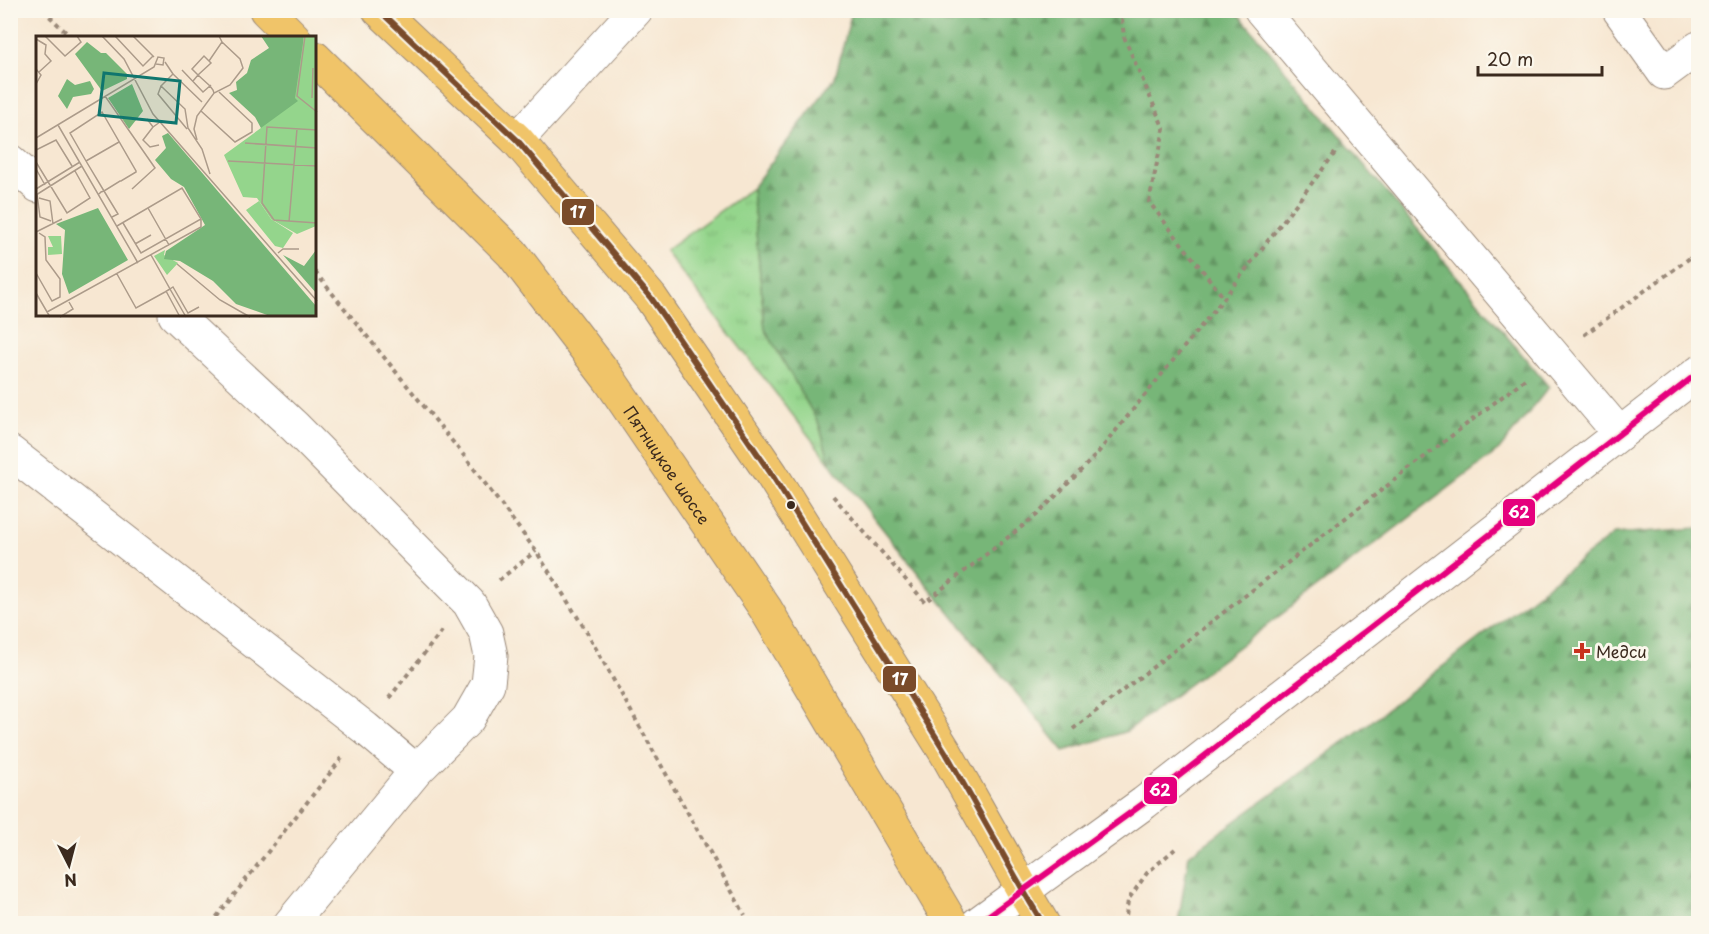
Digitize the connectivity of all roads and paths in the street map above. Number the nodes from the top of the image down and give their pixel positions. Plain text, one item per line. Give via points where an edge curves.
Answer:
1 (43, 10) edge
2 (266, 10) edge
3 (379, 10) edge
4 (636, 10) edge
5 (1121, 10) edge
6 (1261, 10) edge
7 (1618, 10) edge
8 (70, 36) edge
9 (292, 36) edge
10 (1698, 48) edge
11 (316, 59) edge
12 (1357, 124) junction
13 (517, 140) junction
14 (10, 161) edge
15 (36, 184) edge
16 (1698, 252) edge
17 (316, 273) edge
18 (1224, 298) junction
19 (176, 316) edge
20 (1555, 356) junction
21 (1698, 373) edge
22 (1619, 433) junction
23 (10, 452) edge
24 (832, 494) dead end
25 (1072, 729) dead end
26 (416, 771) junction
27 (1175, 849) dead end
28 (1023, 890) junction
29 (745, 915) dead end
30 (290, 924) edge
31 (952, 924) edge
32 (977, 924) edge
33 (1043, 924) edge
34 (1125, 924) edge

1 - 8 path
2 - 9 main road
3 - 13 main road
4 - 13 street
5 - 18 path via 1124,37 1164,129 1149,202
6 - 12 street
7 - 10 street via 1664,73
11 - 31 main road, Пятницкое шоссе via 512,253 609,379 765,608
12 - 18 path
12 - 20 street
13 - 28 main road via 651,298 772,475 946,753
14 - 15 street
16 - 20 path
17 - 29 path via 536,551 585,629
18 - 24 path via 1080,472 1038,514 925,603
19 - 26 street via 295,427 469,603 486,633 491,656 488,684 468,719
20 - 22 street
20 - 25 path
21 - 22 street
22 - 28 street via 1152,796
23 - 26 street
26 - 30 street
27 - 34 path via 1147,873 1128,900
28 - 32 street
28 - 33 main road

